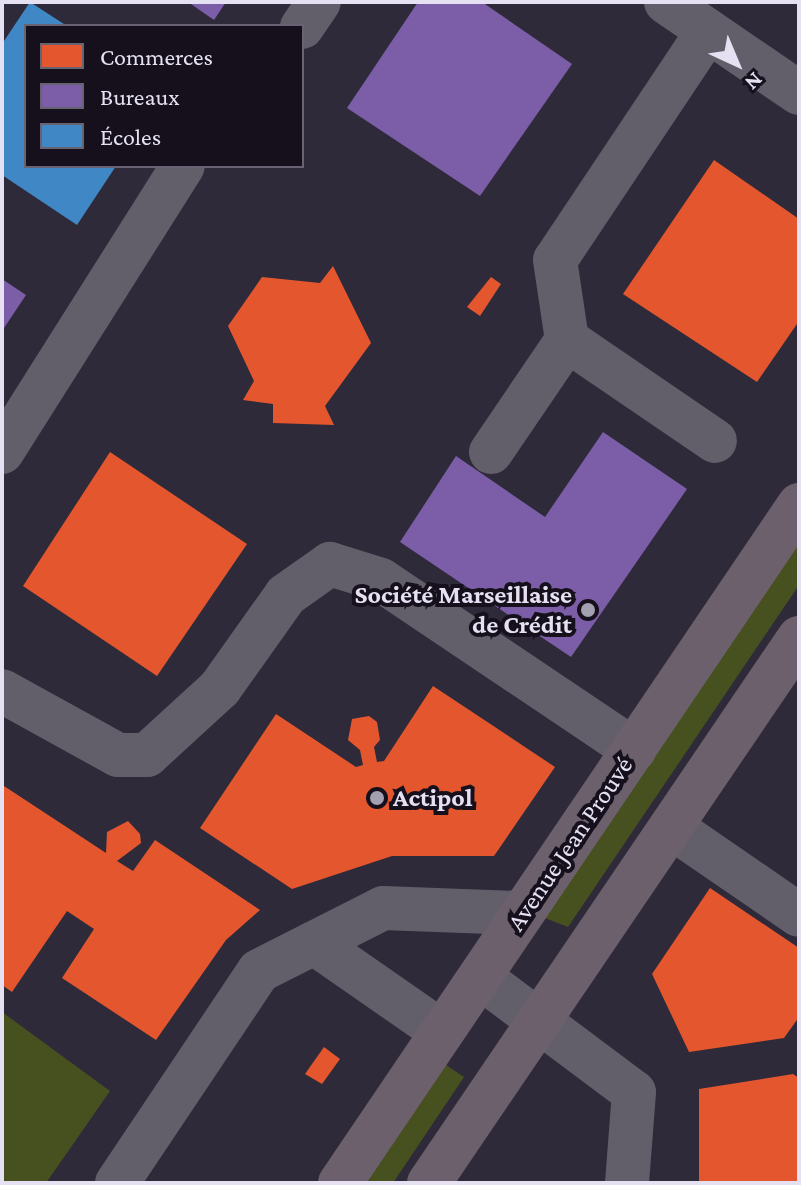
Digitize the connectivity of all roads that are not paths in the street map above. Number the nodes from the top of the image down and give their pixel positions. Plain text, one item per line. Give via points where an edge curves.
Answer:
1 (319, 2) edge
2 (666, 2) edge
3 (304, 24) edge
4 (708, 31) junction
5 (799, 93) edge
6 (182, 168) edge
7 (567, 340) junction
8 (715, 441) dead end
9 (2, 452) edge
10 (491, 452) dead end
11 (799, 505) edge
12 (797, 646) edge
13 (2, 691) edge
14 (634, 750) junction
15 (671, 827) junction
16 (522, 913) junction
17 (799, 915) edge
18 (314, 943) junction
19 (480, 977) junction
20 (540, 1020) junction
21 (442, 1032) junction
22 (117, 1183) edge
23 (340, 1183) edge
24 (429, 1183) edge
25 (627, 1183) edge

1 - 3 street
2 - 4 street
4 - 5 street
4 - 7 street via 555,260
6 - 9 street
7 - 8 street
7 - 10 street
11 - 14 main road, Avenue Jean Prouvé
12 - 15 main road
13 - 14 street via 118,755 147,755 220,688 286,595 330,564 381,580
14 - 16 main road, Avenue Jean Prouvé
15 - 17 street
15 - 20 main road
16 - 18 street via 383,908
16 - 19 main road, Avenue Jean Prouvé
18 - 21 street
18 - 22 street via 259,971
19 - 20 street
19 - 21 main road, Avenue Jean Prouvé
20 - 24 main road
20 - 25 street via 634,1092
21 - 23 main road, Avenue Jean Prouvé

